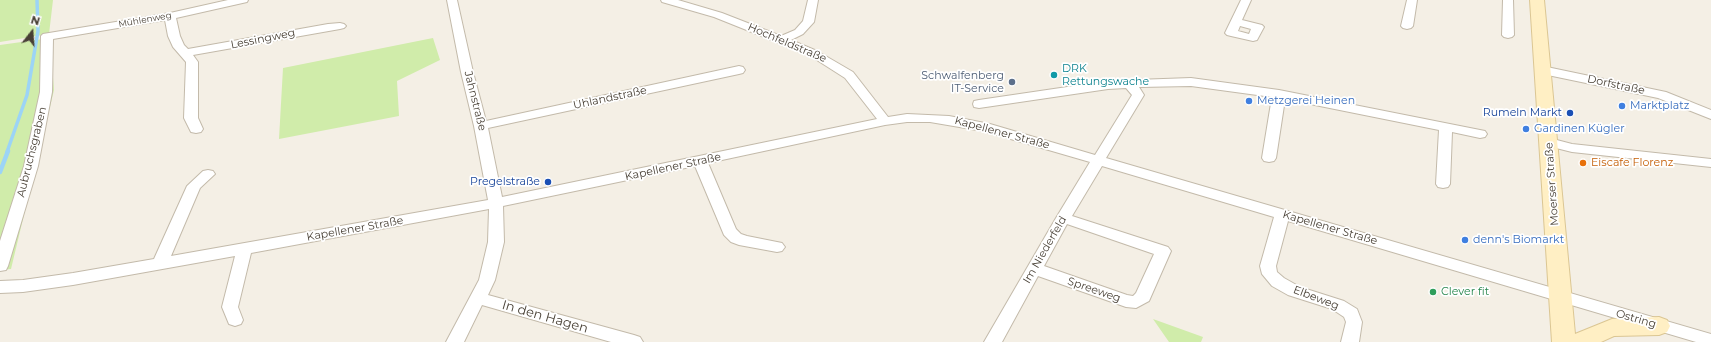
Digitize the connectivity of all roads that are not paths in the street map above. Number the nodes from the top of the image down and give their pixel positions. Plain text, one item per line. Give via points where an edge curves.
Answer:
1 (243, 0) edge
2 (452, 0) edge
3 (666, 0) edge
4 (813, 0) edge
5 (1246, 0) edge
6 (1412, 0) edge
7 (1508, 0) edge
8 (1537, 0) edge
9 (170, 16) junction
10 (1236, 22) dead end
11 (340, 26) dead end
12 (1407, 26) dead end
13 (1508, 35) dead end
14 (47, 36) joint
15 (783, 40) junction
16 (186, 54) junction
17 (739, 70) dead end
18 (1542, 70) junction
19 (1130, 84) junction
20 (1279, 94) junction
21 (979, 104) dead end
22 (1711, 115) edge
23 (884, 121) junction
24 (482, 126) junction
25 (1446, 127) junction
26 (196, 129) dead end
27 (1480, 134) dead end
28 (1549, 142) junction
29 (1269, 158) dead end
30 (1099, 160) junction
31 (700, 161) junction
32 (1711, 162) edge
33 (208, 174) dead end
34 (1443, 184) dead end
35 (496, 203) junction
36 (1282, 214) junction
37 (1063, 218) junction
38 (777, 247) dead end
39 (244, 249) junction
40 (160, 264) junction
41 (0, 266) edge
42 (1034, 269) junction
43 (0, 287) edge
44 (1560, 296) junction
45 (479, 298) junction
46 (235, 320) dead end
47 (1659, 326) junction
48 (1711, 340) edge
49 (455, 342) edge
50 (634, 342) edge
51 (993, 342) edge
52 (1350, 342) edge
53 (1564, 342) edge
54 (1581, 342) edge

1 - 9 street, Mühlenweg
2 - 24 street, Jahnstraße via 467,72
3 - 15 street, Hochfeldstraße via 718,15
4 - 15 street via 808,22 799,32
5 - 10 street
6 - 12 street
7 - 13 street
8 - 18 main road, Moerser Straße
9 - 14 street, Mühlenweg
9 - 16 street via 174,36
11 - 16 street, Lessingweg
14 - 41 street, Aubruchsgraben via 45,99 30,166
15 - 23 street, Hochfeldstraße via 813,52 849,75
16 - 26 street via 192,62 190,118
17 - 24 street, Uhlandstraße
18 - 22 street, Dorfstraße via 1662,95
18 - 28 main road, Moerser Straße
19 - 20 street, Kapellener Straße via 1191,82
19 - 21 street, Kapellener Straße
19 - 30 street via 1138,95
20 - 25 street, Kapellener Straße
20 - 29 street
23 - 30 street, Kapellener Straße via 907,118 949,120 985,127
23 - 31 street, Kapellener Straße
24 - 35 street, Jahnstraße
25 - 27 street, Kapellener Straße
25 - 34 street
28 - 32 street via 1572,148
28 - 44 main road, Moerser Straße
30 - 36 street, Kapellener Straße
30 - 37 street, Im Niederfeld
31 - 35 street, Kapellener Straße
31 - 38 street via 729,231 744,241
33 - 40 street via 194,186
35 - 39 street, Kapellener Straße
35 - 45 street via 496,242 487,280
36 - 44 street, Kapellener Straße
36 - 52 street, Elbeweg via 1268,266 1270,274 1294,291 1338,305 1351,313 1354,322
37 - 42 street, Im Niederfeld
37 - 42 street, Spreeweg via 1163,251 1143,297 1136,302 1126,301
39 - 40 street, Kapellener Straße
39 - 46 street via 230,307
40 - 43 street, Kapellener Straße via 67,280
42 - 51 street, Im Niederfeld
44 - 47 street, Ostring
44 - 53 main road, Moerser Straße
45 - 49 street
45 - 50 street, In den Hagen
47 - 48 street, Ostring
47 - 54 main road via 1612,328

